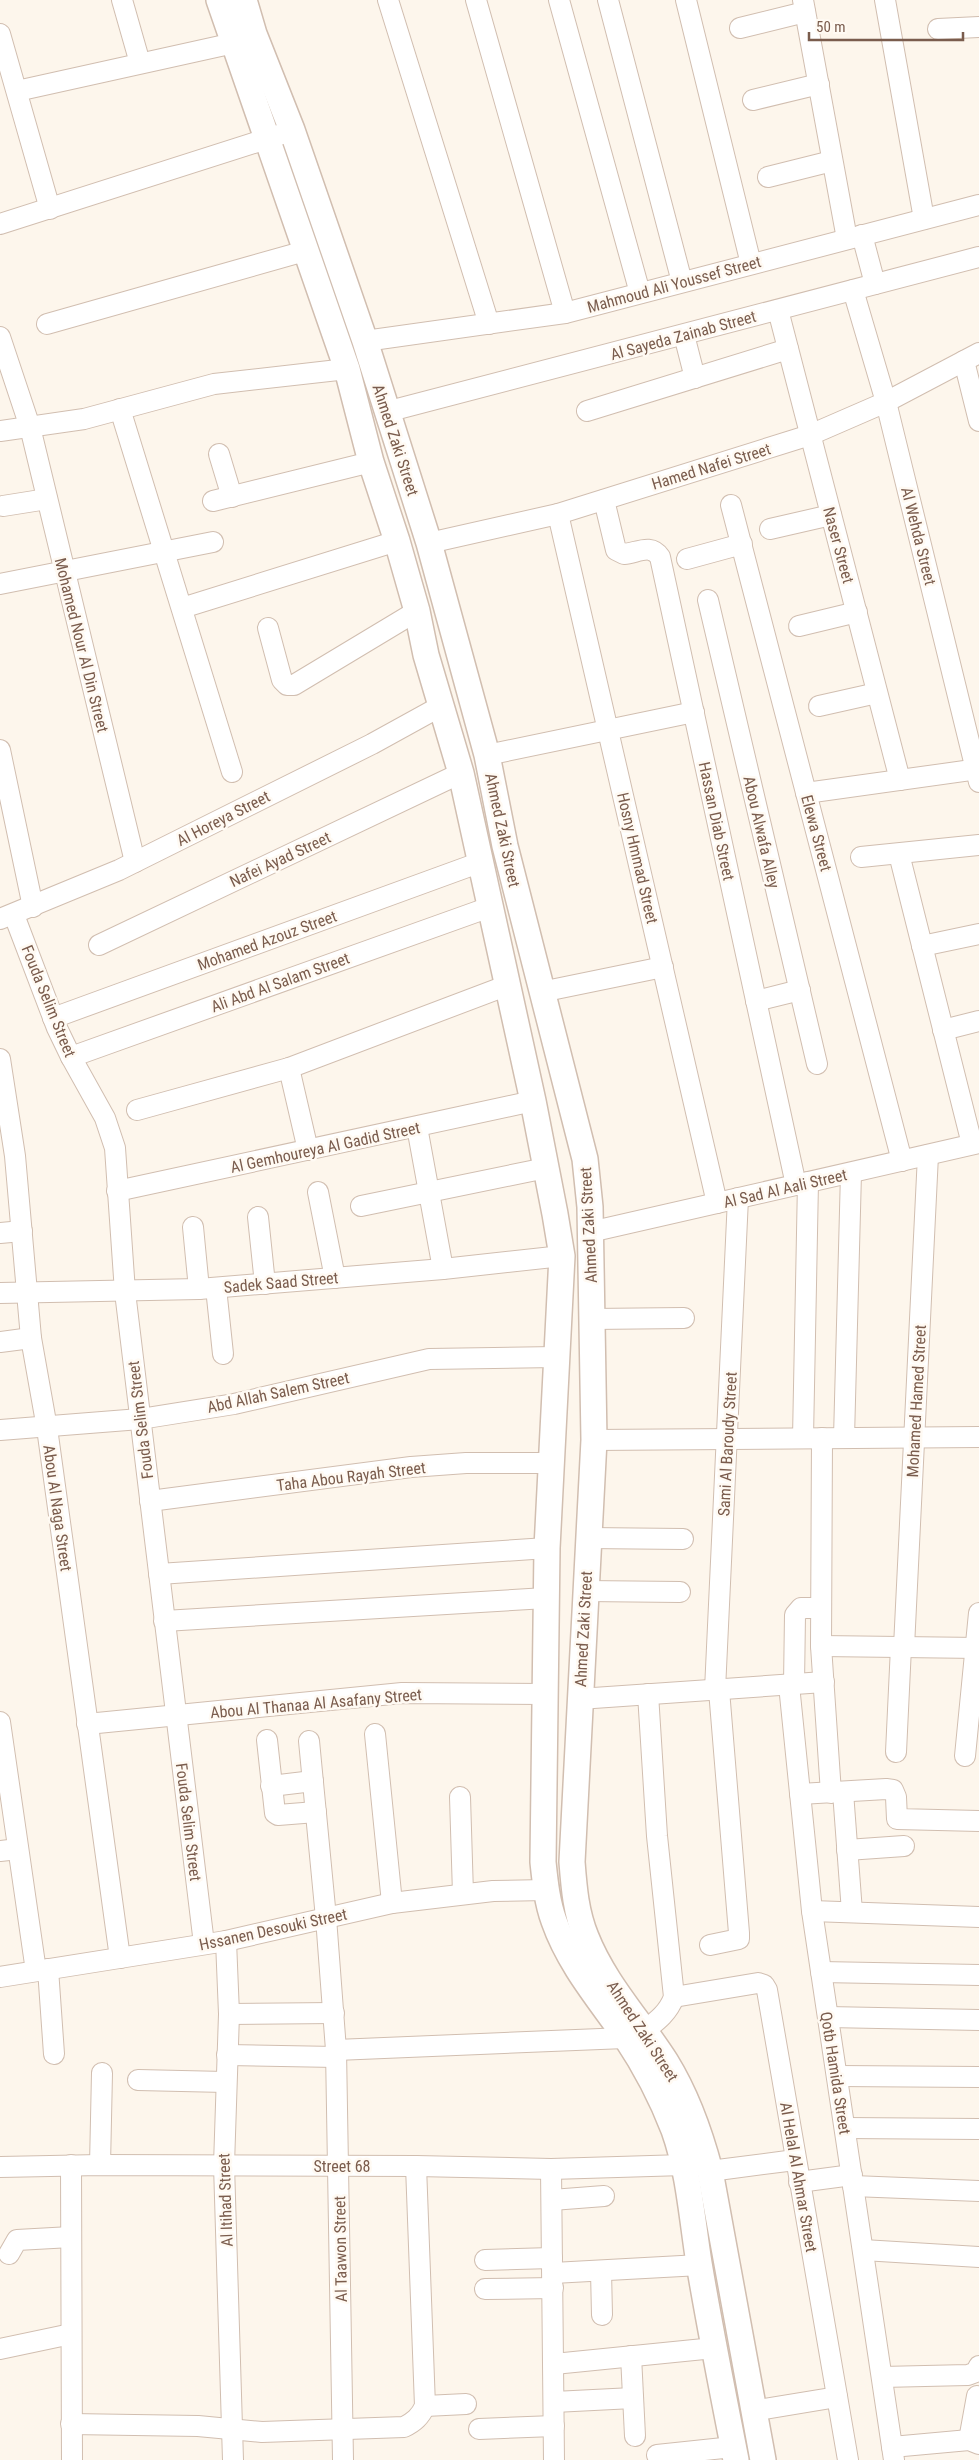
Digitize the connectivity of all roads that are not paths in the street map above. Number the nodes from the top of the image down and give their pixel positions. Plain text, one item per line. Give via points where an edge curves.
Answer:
1 (122, 0) edge
2 (219, 0) edge
3 (244, 0) edge
4 (388, 0) edge
5 (476, 0) edge
6 (559, 0) edge
7 (608, 0) edge
8 (686, 0) edge
9 (885, 0) edge
10 (804, 6) edge
11 (979, 27) edge
12 (740, 28) dead end
13 (938, 29) dead end
14 (0, 34) edge
15 (234, 43) junction
16 (140, 63) junction
17 (818, 84) junction
18 (16, 92) junction
19 (753, 100) dead end
20 (292, 130) junction
21 (267, 140) junction
22 (832, 161) junction
23 (768, 177) dead end
24 (979, 205) edge
25 (50, 209) junction
26 (924, 219) junction
27 (0, 224) edge
28 (854, 237) junction
29 (305, 251) junction
30 (979, 257) edge
31 (751, 264) junction
32 (682, 282) junction
33 (875, 284) junction
34 (853, 290) junction
35 (640, 293) junction
36 (778, 310) junction
37 (565, 313) junction
38 (46, 324) dead end
39 (489, 324) junction
40 (684, 335) junction
41 (0, 337) edge
42 (365, 341) junction
43 (788, 349) junction
44 (972, 357) edge
45 (347, 369) junction
46 (695, 378) junction
47 (886, 402) junction
48 (120, 409) junction
49 (978, 410) edge
50 (587, 411) dead end
51 (386, 412) junction
52 (30, 427) junction
53 (0, 431) edge
54 (810, 434) junction
55 (219, 454) dead end
56 (371, 462) junction
57 (47, 499) junction
58 (604, 500) junction
59 (731, 505) dead end
60 (3, 506) dead end
61 (558, 514) junction
62 (831, 515) junction
63 (770, 529) dead end
64 (397, 541) junction
65 (213, 542) dead end
66 (429, 542) junction
67 (742, 544) junction
68 (166, 552) junction
69 (686, 558) dead end
70 (65, 572) junction
71 (0, 584) edge
72 (708, 600) dead end
73 (182, 608) junction
74 (417, 611) junction
75 (856, 612) junction
76 (799, 626) dead end
77 (268, 628) dead end
78 (457, 646) junction
79 (426, 655) junction
80 (877, 693) junction
81 (441, 706) junction
82 (819, 706) dead end
83 (694, 712) junction
84 (608, 731) junction
85 (0, 750) edge
86 (487, 755) junction
87 (232, 772) dead end
88 (461, 773) junction
89 (978, 773) edge
90 (900, 780) junction
91 (806, 793) junction
92 (979, 845) edge
93 (899, 854) junction
94 (861, 857) dead end
95 (135, 862) junction
96 (481, 862) junction
97 (33, 907) junction
98 (490, 907) junction
99 (7, 917) edge
100 (979, 934) edge
101 (99, 945) dead end
102 (922, 946) junction
103 (663, 967) junction
104 (508, 985) junction
105 (800, 990) junction
106 (541, 992) junction
107 (756, 1001) junction
108 (53, 1018) junction
109 (979, 1021) edge
110 (943, 1030) junction
111 (70, 1057) junction
112 (0, 1059) edge
113 (817, 1064) dead end
114 (288, 1068) junction
115 (533, 1101) junction
116 (137, 1110) dead end
117 (417, 1127) junction
118 (6, 1130) edge
119 (975, 1144) edge
120 (308, 1150) junction
121 (928, 1155) junction
122 (902, 1161) junction
123 (546, 1168) junction
124 (8, 1171) edge
125 (851, 1173) junction
126 (802, 1184) junction
127 (117, 1192) junction
128 (318, 1192) dead end
129 (430, 1194) junction
130 (738, 1198) junction
131 (717, 1203) junction
132 (361, 1206) dead end
133 (258, 1217) dead end
134 (193, 1227) dead end
135 (22, 1231) junction
136 (590, 1232) junction
137 (0, 1233) edge
138 (562, 1256) junction
139 (443, 1269) junction
140 (335, 1278) junction
141 (265, 1284) junction
142 (208, 1289) junction
143 (124, 1292) junction
144 (0, 1293) edge
145 (26, 1293) junction
146 (684, 1318) dead end
147 (592, 1319) junction
148 (31, 1338) junction
149 (0, 1342) edge
150 (223, 1354) dead end
151 (556, 1357) junction
152 (140, 1419) junction
153 (47, 1428) junction
154 (0, 1430) edge
155 (914, 1437) junction
156 (979, 1437) edge
157 (727, 1438) junction
158 (812, 1438) junction
159 (844, 1438) junction
160 (594, 1440) junction
161 (552, 1463) junction
162 (150, 1501) junction
163 (588, 1538) junction
164 (683, 1539) dead end
165 (547, 1548) junction
166 (159, 1574) junction
167 (585, 1591) junction
168 (680, 1592) dead end
169 (546, 1598) junction
170 (821, 1608) junction
171 (979, 1613) edge
172 (164, 1621) junction
173 (821, 1646) junction
174 (902, 1647) junction
175 (978, 1648) edge
176 (824, 1682) junction
177 (791, 1685) junction
178 (717, 1690) junction
179 (545, 1694) junction
180 (648, 1694) junction
181 (579, 1699) junction
182 (176, 1715) junction
183 (0, 1722) edge
184 (87, 1724) junction
185 (374, 1734) dead end
186 (267, 1740) dead end
187 (309, 1741) dead end
188 (896, 1752) dead end
189 (965, 1756) dead end
190 (313, 1781) junction
191 (271, 1786) junction
192 (837, 1792) junction
193 (5, 1793) edge
194 (800, 1794) junction
195 (460, 1798) dead end
196 (316, 1812) junction
197 (979, 1821) edge
198 (904, 1846) dead end
199 (9, 1850) edge
200 (847, 1850) junction
201 (546, 1890) junction
202 (463, 1894) junction
203 (392, 1903) junction
204 (812, 1911) junction
205 (852, 1912) junction
206 (979, 1917) edge
207 (326, 1918) junction
208 (226, 1941) junction
209 (204, 1944) junction
210 (710, 1945) dead end
211 (120, 1958) junction
212 (42, 1970) junction
213 (821, 1972) junction
214 (979, 1975) edge
215 (0, 1978) edge
216 (674, 1997) junction
217 (229, 2014) junction
218 (334, 2014) junction
219 (828, 2017) junction
220 (979, 2020) edge
221 (629, 2026) junction
222 (54, 2054) dead end
223 (336, 2054) junction
224 (227, 2055) junction
225 (102, 2073) dead end
226 (837, 2076) junction
227 (979, 2077) edge
228 (138, 2080) dead end
229 (225, 2082) junction
230 (845, 2128) junction
231 (979, 2129) edge
232 (795, 2160) junction
233 (70, 2165) junction
234 (100, 2165) junction
235 (224, 2165) junction
236 (684, 2165) junction
237 (339, 2166) junction
238 (416, 2166) junction
239 (0, 2167) edge
240 (551, 2170) junction
241 (710, 2171) junction
242 (852, 2180) junction
243 (799, 2182) junction
244 (979, 2191) edge
245 (604, 2196) dead end
246 (552, 2200) junction
247 (71, 2237) junction
248 (863, 2250) junction
249 (9, 2254) dead end
250 (979, 2257) edge
251 (485, 2260) dead end
252 (700, 2265) junction
253 (601, 2271) junction
254 (552, 2273) junction
255 (485, 2289) dead end
256 (602, 2315) dead end
257 (71, 2334) junction
258 (714, 2348) junction
259 (0, 2349) edge
260 (631, 2356) junction
261 (554, 2364) junction
262 (979, 2366) edge
263 (882, 2377) junction
264 (977, 2396) dead end
265 (837, 2397) junction
266 (633, 2398) junction
267 (554, 2402) junction
268 (466, 2404) dead end
269 (425, 2406) junction
270 (752, 2411) junction
271 (71, 2424) junction
272 (554, 2426) junction
273 (233, 2429) junction
274 (479, 2429) dead end
275 (343, 2430) junction
276 (635, 2436) dead end
277 (974, 2442) edge
278 (893, 2453) edge
279 (734, 2454) edge
280 (657, 2455) dead end
281 (684, 2456) edge
282 (72, 2460) edge
283 (233, 2460) edge
284 (343, 2460) edge
285 (554, 2460) edge
286 (763, 2460) edge
287 (848, 2460) edge

1 - 16 street
2 - 15 street, Ahmed Zaki Street
3 - 20 street, Ahmed Zaki Street
4 - 39 street
5 - 37 street
6 - 35 street
7 - 32 street
8 - 31 street
9 - 26 street
10 - 12 street
10 - 17 street
11 - 13 street
14 - 18 street
15 - 16 street
15 - 21 street, Ahmed Zaki Street
16 - 18 street
17 - 19 street
17 - 22 street
18 - 25 street
20 - 21 street
20 - 42 street, Ahmed Zaki Street
21 - 25 street
21 - 29 street, Ahmed Zaki Street
22 - 23 street
22 - 28 street
24 - 26 street, Mahmoud Ali Youssef Street
25 - 27 street
26 - 28 street, Mahmoud Ali Youssef Street
28 - 31 street, Mahmoud Ali Youssef Street
28 - 33 street
29 - 38 street
29 - 45 street, Ahmed Zaki Street
30 - 33 street, Al Sayeda Zainab Street
31 - 32 street, Mahmoud Ali Youssef Street
32 - 35 street, Mahmoud Ali Youssef Street
33 - 34 street, Al Sayeda Zainab Street
34 - 36 street, Al Sayeda Zainab Street
34 - 47 street, Al Wehda Street
35 - 37 street, Mahmoud Ali Youssef Street
36 - 40 street, Al Sayeda Zainab Street
36 - 43 street, Naser Street
37 - 39 street, Mahmoud Ali Youssef Street
39 - 42 street, Mahmoud Ali Youssef Street
40 - 46 street
40 - 51 street, Al Sayeda Zainab Street
41 - 52 street, Mohamed Nour Al Din Street
42 - 51 street, Ahmed Zaki Street
43 - 46 street
43 - 54 street, Naser Street
44 - 47 street, Hamed Nafei Street
44 - 49 street
45 - 48 street via 214,384
45 - 56 street, Ahmed Zaki Street
46 - 50 street
47 - 54 street, Hamed Nafei Street
47 - 89 street, Al Wehda Street
48 - 52 street via 84,419
48 - 68 street
51 - 66 street, Ahmed Zaki Street
52 - 53 street
52 - 57 street, Mohamed Nour Al Din Street
54 - 58 street, Hamed Nafei Street
54 - 62 street, Naser Street
55 - 56 street via 222,499
56 - 64 street, Ahmed Zaki Street
57 - 60 street
57 - 70 street, Mohamed Nour Al Din Street
58 - 61 street, Hamed Nafei Street
58 - 83 street, Hassan Diab Street via 616,550 624,554 648,549 660,557
59 - 67 street, Elewa Street
61 - 66 street, Hamed Nafei Street
61 - 84 street, Hosny Hmmad Street
62 - 63 street
62 - 75 street, Naser Street
64 - 73 street
64 - 74 street, Ahmed Zaki Street
65 - 68 street
66 - 78 street, Ahmed Zaki Street
67 - 69 street
67 - 91 street, Elewa Street
68 - 70 street
68 - 73 street
70 - 71 street
70 - 95 street, Mohamed Nour Al Din Street
72 - 105 street, Abou Alwafa Alley
73 - 87 street
74 - 77 street via 294,685 287,685 282,680
74 - 79 street, Ahmed Zaki Street
75 - 76 street
75 - 80 street, Naser Street
78 - 79 street
78 - 86 street, Ahmed Zaki Street
79 - 81 street, Ahmed Zaki Street
80 - 82 street
80 - 90 street, Naser Street
81 - 88 street, Ahmed Zaki Street
81 - 95 street, Al Horeya Street via 372,744
83 - 84 street
83 - 107 street, Hassan Diab Street
84 - 86 street
84 - 103 street, Hosny Hmmad Street
85 - 97 street
86 - 106 street, Ahmed Zaki Street via 505,846
88 - 96 street, Ahmed Zaki Street
88 - 101 street, Nafei Ayad Street
89 - 90 street
90 - 91 street
91 - 122 street, Elewa Street
92 - 93 street
93 - 94 street
93 - 102 street
95 - 97 street, Al Horeya Street
96 - 98 street, Ahmed Zaki Street
96 - 108 street, Mohamed Azouz Street
97 - 99 street, Al Horeya Street
98 - 104 street, Ahmed Zaki Street
98 - 111 street, Ali Abd Al Salam Street
99 - 108 street, Fouda Selim Street
100 - 102 street
102 - 110 street
103 - 106 street
103 - 131 street, Hosny Hmmad Street
104 - 114 street
104 - 115 street, Ahmed Zaki Street
105 - 107 street
105 - 113 street, Abou Alwafa Alley
106 - 136 street, Ahmed Zaki Street via 585,1159
107 - 126 street, Hassan Diab Street
108 - 111 street, Fouda Selim Street
109 - 110 street
110 - 119 street
111 - 127 street, Fouda Selim Street via 111,1132
112 - 118 street, Abou Al Naga Street
114 - 116 street
114 - 120 street
115 - 117 street, Al Gemhoureya Al Gadid Street
115 - 123 street, Ahmed Zaki Street
117 - 120 street, Al Gemhoureya Al Gadid Street
117 - 129 street
118 - 124 street, Abou Al Naga Street
119 - 121 street, Al Sad Al Aali Street
120 - 127 street, Al Gemhoureya Al Gadid Street
121 - 122 street, Al Sad Al Aali Street
121 - 155 street, Mohamed Hamed Street
122 - 125 street, Al Sad Al Aali Street
123 - 129 street
123 - 138 street, Ahmed Zaki Street
124 - 135 street, Abou Al Naga Street
125 - 126 street, Al Sad Al Aali Street
125 - 159 street
126 - 130 street, Al Sad Al Aali Street
126 - 158 street, Hassan Diab Street
127 - 143 street, Fouda Selim Street
128 - 140 street
129 - 132 street
129 - 139 street
130 - 131 street, Al Sad Al Aali Street
130 - 157 street, Sami Al Baroudy Street
131 - 136 street, Al Sad Al Aali Street
133 - 141 street
134 - 142 street
135 - 137 street
135 - 145 street, Abou Al Naga Street
136 - 147 street, Ahmed Zaki Street
138 - 139 street, Sadek Saad Street
138 - 151 street, Ahmed Zaki Street
139 - 140 street, Sadek Saad Street
140 - 141 street, Sadek Saad Street
141 - 142 street, Sadek Saad Street
142 - 143 street, Sadek Saad Street
142 - 150 street
143 - 145 street, Sadek Saad Street
143 - 152 street, Fouda Selim Street
144 - 145 street, Sadek Saad Street
145 - 148 street, Abou Al Naga Street
146 - 147 street
147 - 160 street, Ahmed Zaki Street
148 - 149 street
148 - 153 street, Abou Al Naga Street
151 - 152 street, Abd Allah Salem Street via 429,1359 234,1404
151 - 161 street, Ahmed Zaki Street
152 - 153 street, Abd Allah Salem Street
152 - 162 street, Fouda Selim Street
153 - 154 street, Abd Allah Salem Street
153 - 184 street, Abou Al Naga Street
155 - 156 street
155 - 159 street
155 - 174 street, Mohamed Hamed Street
157 - 158 street
157 - 160 street
157 - 178 street, Sami Al Baroudy Street
158 - 159 street
158 - 170 street, Hassan Diab Street
160 - 163 street, Ahmed Zaki Street
161 - 162 street, Taha Abou Rayah Street via 411,1467
161 - 165 street, Ahmed Zaki Street
162 - 166 street, Fouda Selim Street
163 - 164 street
163 - 167 street, Ahmed Zaki Street
165 - 166 street
165 - 169 street, Ahmed Zaki Street
166 - 172 street, Fouda Selim Street
167 - 168 street
167 - 181 street, Ahmed Zaki Street
169 - 172 street
169 - 179 street, Ahmed Zaki Street
170 - 173 street, Hassan Diab Street
170 - 177 street, Qotb Hamida Street via 801,1608 794,1615
171 - 175 street
172 - 182 street, Fouda Selim Street
173 - 174 street
173 - 176 street, Hassan Diab Street
174 - 175 street
174 - 188 street, Mohamed Hamed Street
175 - 189 street
176 - 177 street
176 - 192 street, Hassan Diab Street
177 - 178 street
177 - 194 street, Qotb Hamida Street
178 - 180 street
178 - 210 street, Sami Al Baroudy Street via 739,1939
179 - 182 street, Abou Al Thanaa Al Asafany Street via 402,1693
179 - 201 street, Ahmed Zaki Street via 543,1862
180 - 181 street
180 - 216 street via 657,1836
181 - 221 street, Ahmed Zaki Street via 572,1862 574,1887 585,1936
182 - 184 street, Abou Al Thanaa Al Asafany Street
182 - 209 street, Fouda Selim Street
183 - 193 street
184 - 211 street, Abou Al Naga Street
185 - 203 street
186 - 191 street
187 - 190 street, Al Taawon Street
190 - 191 street
190 - 196 street, Al Taawon Street
191 - 196 street via 273,1809 278,1815
192 - 194 street
192 - 197 street via 893,1790 897,1819
192 - 200 street, Hassan Diab Street
193 - 199 street
194 - 204 street, Qotb Hamida Street
195 - 202 street
196 - 207 street, Al Taawon Street
198 - 200 street
199 - 212 street
200 - 205 street, Hassan Diab Street
201 - 202 street, Hssanen Desouki Street
201 - 221 street, Ahmed Zaki Street via 553,1920 583,1978
202 - 203 street, Hssanen Desouki Street
203 - 207 street, Hssanen Desouki Street
204 - 205 street
204 - 213 street, Qotb Hamida Street
205 - 206 street
207 - 208 street, Hssanen Desouki Street
207 - 218 street, Al Taawon Street
208 - 209 street, Hssanen Desouki Street
208 - 217 street, Al Itihad Street
209 - 211 street, Hssanen Desouki Street
211 - 212 street, Hssanen Desouki Street
212 - 215 street, Hssanen Desouki Street
212 - 222 street
213 - 214 street
213 - 219 street, Qotb Hamida Street
216 - 221 street via 666,2012
216 - 232 street, Al Helal Al Ahmar Street via 758,1983 764,1985
217 - 218 street
217 - 224 street, Al Itihad Street
218 - 223 street, Al Taawon Street
219 - 220 street
219 - 226 street, Qotb Hamida Street
221 - 223 street
221 - 236 street, Ahmed Zaki Street via 661,2098
221 - 241 street, Ahmed Zaki Street via 666,2063 685,2097
223 - 224 street
223 - 237 street, Al Taawon Street
224 - 229 street, Al Itihad Street
225 - 234 street
226 - 227 street
226 - 230 street, Qotb Hamida Street
228 - 229 street
229 - 235 street, Al Itihad Street
230 - 231 street
230 - 242 street, Qotb Hamida Street
232 - 241 street
232 - 243 street, Al Helal Al Ahmar Street
233 - 234 street, Street 68
233 - 239 street, Street 68
233 - 247 street
234 - 235 street, Street 68
235 - 237 street, Street 68
235 - 273 street, Al Itihad Street
236 - 240 street, Street 68
236 - 252 street, Ahmed Zaki Street
237 - 238 street, Street 68
237 - 275 street, Al Taawon Street
238 - 240 street, Street 68
238 - 269 street
240 - 246 street
241 - 270 street, Ahmed Zaki Street
242 - 243 street
242 - 244 street
242 - 248 street, Qotb Hamida Street
243 - 265 street, Al Helal Al Ahmar Street
245 - 246 street
246 - 254 street
247 - 249 street via 17,2240
247 - 257 street
248 - 250 street
248 - 263 street, Qotb Hamida Street
251 - 254 street
252 - 253 street
252 - 258 street, Ahmed Zaki Street
253 - 254 street
253 - 256 street
254 - 255 street
254 - 261 street
257 - 259 street
257 - 271 street
258 - 260 street
258 - 279 street, Ahmed Zaki Street
260 - 261 street
260 - 266 street
261 - 267 street
262 - 263 street via 976,2372 968,2375
263 - 278 street, Qotb Hamida Street
264 - 277 street
265 - 270 street
265 - 287 street, Al Helal Al Ahmar Street
266 - 267 street
266 - 276 street
267 - 272 street
268 - 269 street
269 - 275 street via 420,2416 404,2427
270 - 286 street, Ahmed Zaki Street
271 - 273 street
271 - 282 street
272 - 274 street
272 - 285 street
273 - 275 street via 262,2432
273 - 283 street, Al Itihad Street
275 - 284 street, Al Taawon Street
277 - 278 street
279 - 281 street
280 - 281 street

